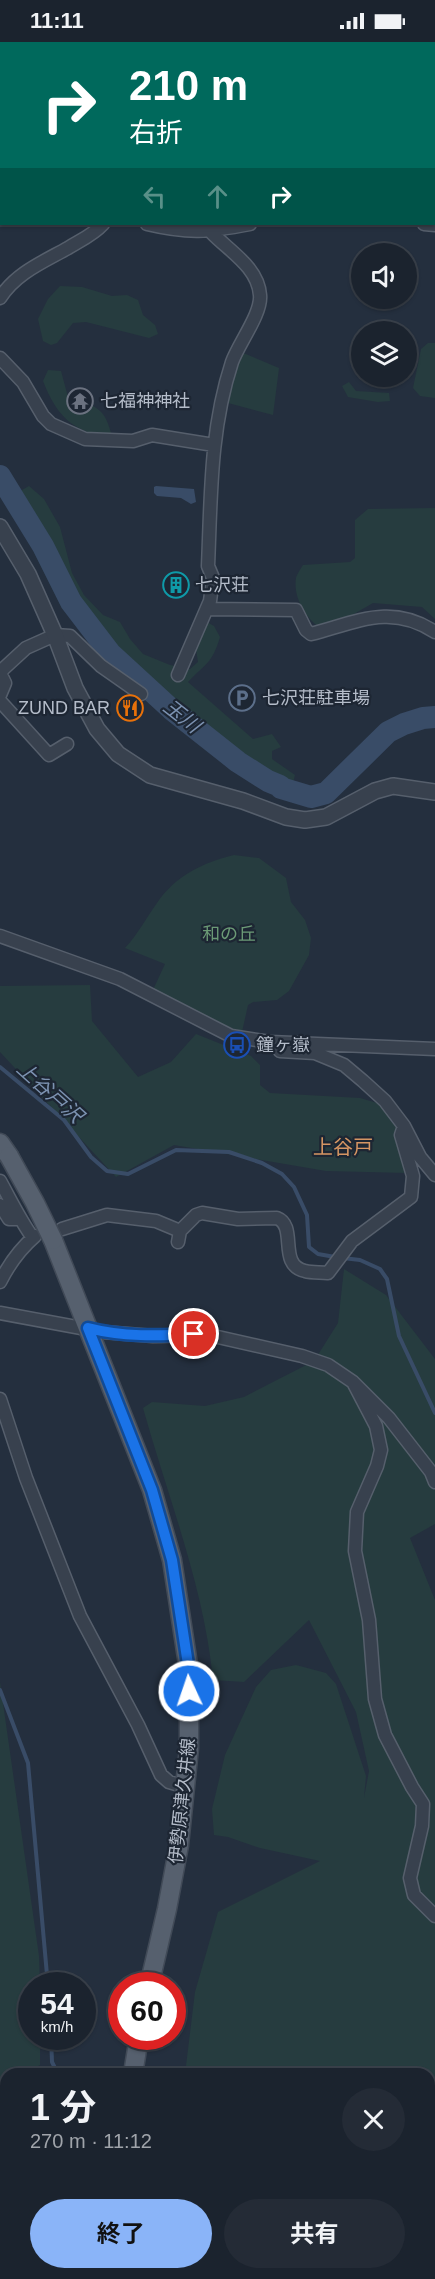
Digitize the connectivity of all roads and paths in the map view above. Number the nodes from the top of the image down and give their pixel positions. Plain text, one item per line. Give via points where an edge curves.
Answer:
1 (102, 225) edge
2 (151, 225) edge
3 (245, 225) edge
4 (211, 232) junction
5 (0, 296) edge
6 (0, 358) edge
7 (214, 446) junction
8 (0, 527) edge
9 (207, 609) junction
10 (435, 632) edge
11 (55, 635) junction
12 (178, 675) dead end
13 (141, 694) dead end
14 (0, 695) edge
15 (0, 701) edge
16 (66, 744) dead end
17 (435, 792) edge
18 (0, 936) edge
19 (252, 1040) junction
20 (435, 1049) edge
21 (404, 1126) junction
22 (3, 1149) edge
23 (435, 1175) edge
24 (0, 1181) edge
25 (0, 1205) edge
26 (19, 1219) junction
27 (46, 1236) junction
28 (0, 1282) edge
29 (0, 1313) edge
30 (88, 1328) junction
31 (353, 1382) junction
32 (0, 1399) edge
33 (435, 1482) edge
34 (186, 1787) junction
35 (435, 1916) edge
36 (152, 1972) edge
37 (137, 2050) edge
38 (134, 2068) edge

1 - 5 street via 87,238 15,279
2 - 4 street via 175,231
3 - 4 street
4 - 7 street via 256,278 260,296 259,307 237,349 224,388
6 - 7 street via 16,373 51,424 85,439 133,441 152,435
7 - 9 street via 208,566 213,578
8 - 11 street via 28,574
9 - 10 street via 296,610 311,634 384,616 404,617
9 - 12 street
11 - 13 street via 70,636 100,666
11 - 14 street via 26,648 2,670 5,683
11 - 17 street via 75,688 97,729 118,754 150,775 305,820 326,817 375,791 393,786
15 - 16 street via 49,755
18 - 19 street via 120,980 217,1030
19 - 20 street
19 - 21 street via 268,1050 315,1053 344,1065 385,1101
21 - 23 street
21 - 27 street via 401,1135 413,1176 411,1197 352,1241 328,1273 297,1268 287,1248 287,1225 277,1218 196,1215 179,1237 156,1221 107,1215
22 - 27 main road, 伊勢原津久井線, bridge via 35,1203
24 - 26 street
25 - 26 street via 9,1219
26 - 27 street
27 - 28 street via 8,1266
27 - 30 main road, 伊勢原津久井線
29 - 30 street
30 - 31 street via 153,1336 194,1334 224,1338 302,1356 328,1365
30 - 34 main road, 伊勢原津久井線 via 152,1490 172,1560 189,1671
31 - 33 street via 388,1418
31 - 35 street via 376,1426 381,1450 357,1512 355,1551 369,1620 375,1699 385,1735 423,1804 410,1878 414,1895
32 - 34 street via 80,1616 161,1775
34 - 36 main road, 伊勢原津久井線 via 179,1845
37 - 38 main road

